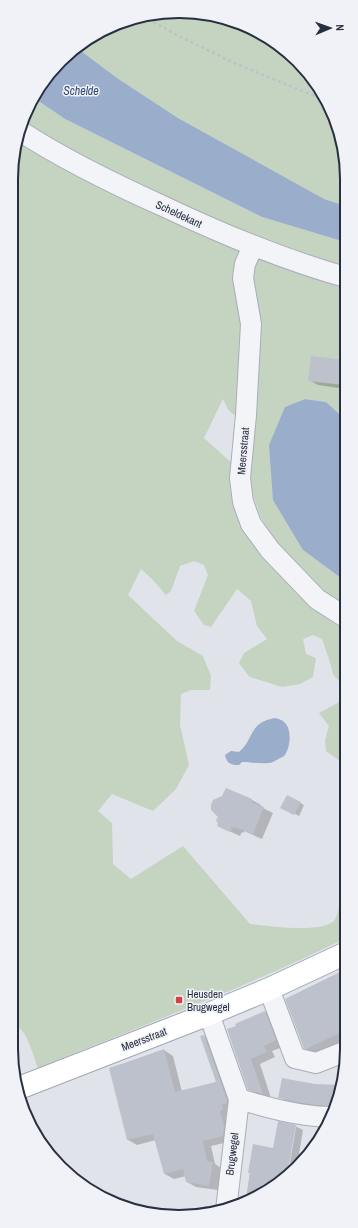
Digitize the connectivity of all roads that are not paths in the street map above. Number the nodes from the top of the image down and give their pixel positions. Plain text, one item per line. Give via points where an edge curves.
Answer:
1 (24, 135) edge
2 (253, 246) junction
3 (340, 276) edge
4 (340, 614) edge
5 (340, 956) edge
6 (269, 989) junction
7 (209, 1014) junction
8 (340, 1054) edge
9 (22, 1087) edge
10 (239, 1098) junction
11 (325, 1116) edge
12 (227, 1203) edge

1 - 2 street, Scheldekant via 50,151 137,194
2 - 3 street, Scheldekant
2 - 4 street, Meersstraat via 245,264 243,278 252,324 240,478 243,502 251,524 270,550 317,599
5 - 6 main road, Meersstraat
6 - 7 main road, Meersstraat
6 - 8 street via 295,1058 316,1063
7 - 9 main road, Meersstraat
7 - 10 street, Brugwegel
10 - 11 street via 273,1109
10 - 12 street, Brugwegel

